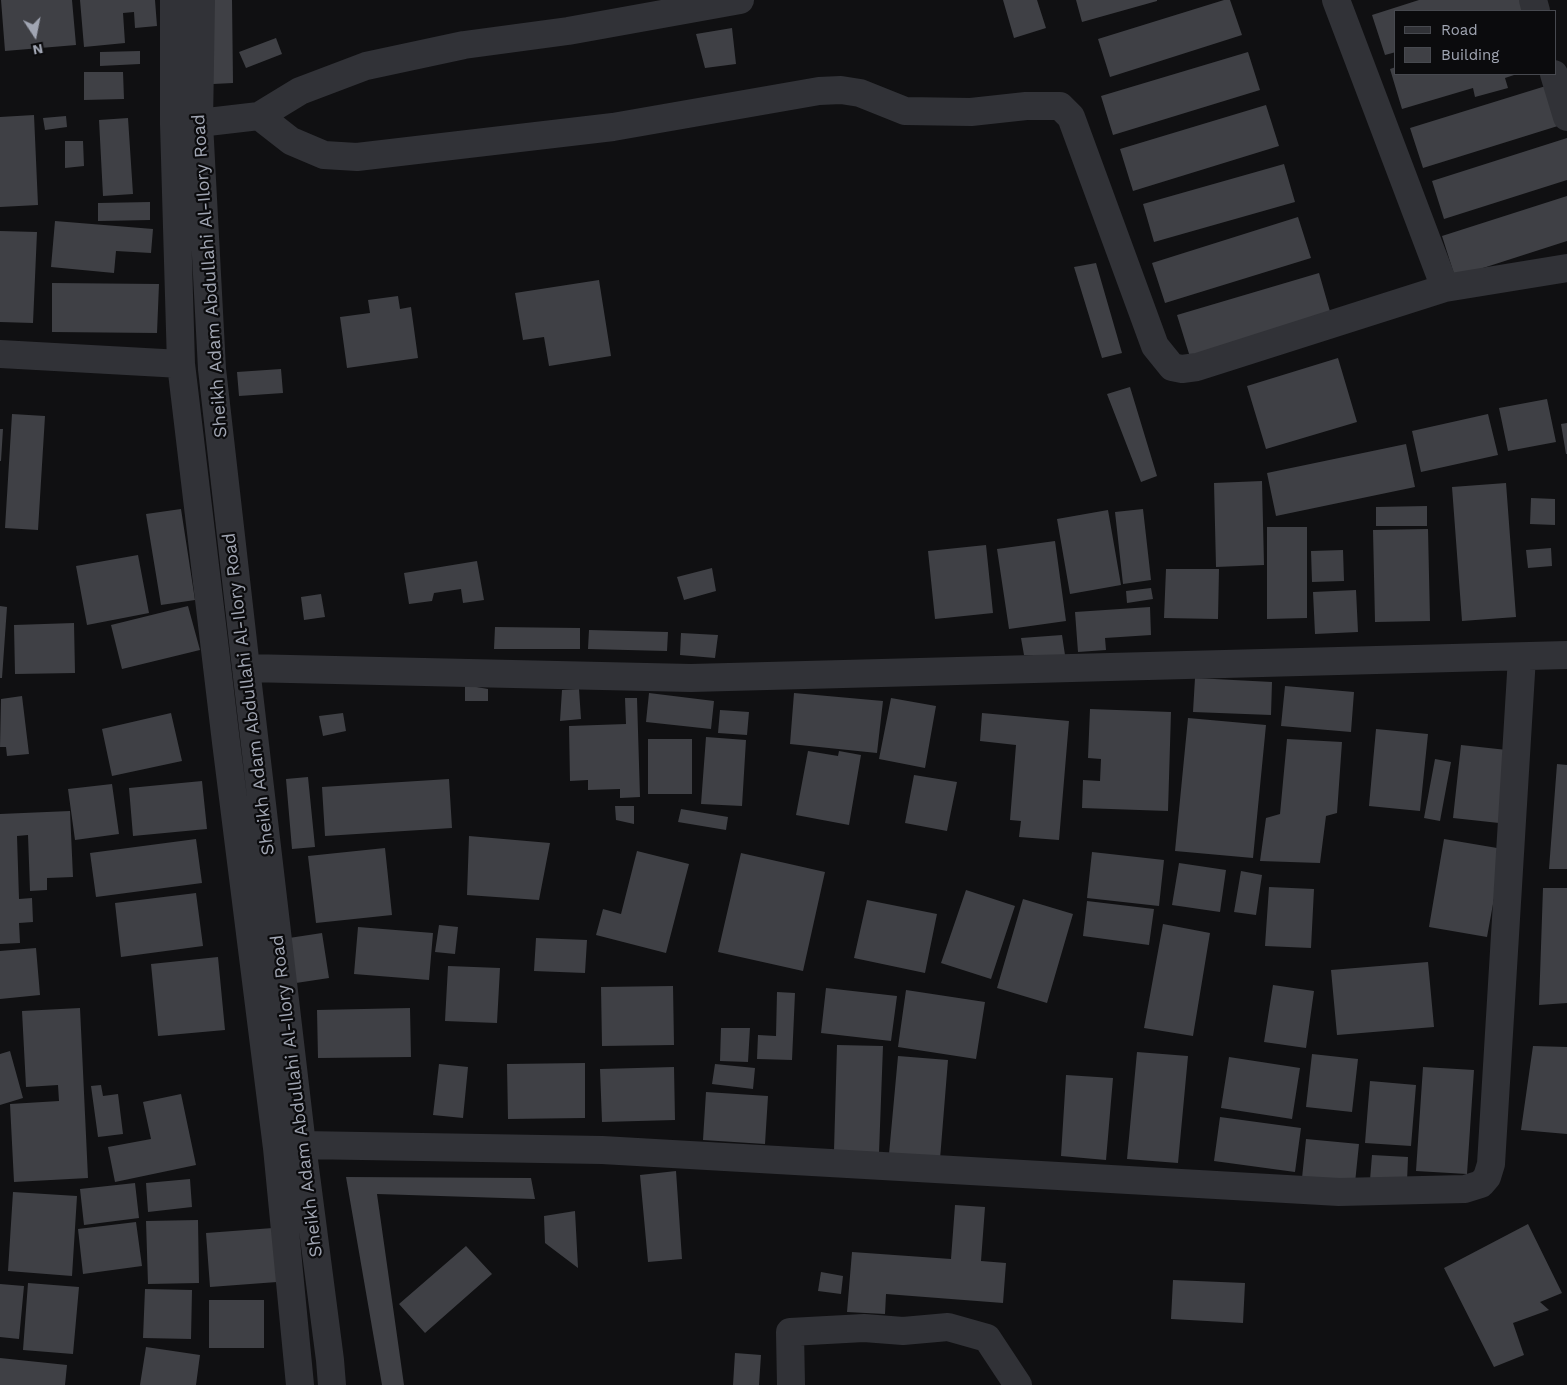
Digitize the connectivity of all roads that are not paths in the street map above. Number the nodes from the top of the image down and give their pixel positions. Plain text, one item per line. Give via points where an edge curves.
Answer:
1 (174, 0) edge
2 (201, 0) edge
3 (740, 0) edge
4 (1336, 0) edge
5 (1554, 75) edge
6 (258, 116) junction
7 (1567, 117) edge
8 (199, 123) junction
9 (1567, 268) edge
10 (1445, 288) junction
11 (0, 354) edge
12 (181, 364) junction
13 (1567, 655) edge
14 (1522, 657) junction
15 (246, 668) junction
16 (302, 1145) junction
17 (300, 1385) edge
18 (332, 1385) edge
19 (791, 1385) edge
20 (1018, 1385) edge

1 - 12 street, Sheikh Adam Abdullahi Al-Ilory Road
2 - 8 street, Sheikh Adam Abdullahi Al-Ilory Road
3 - 6 street via 568,31 464,45 366,66 300,91
4 - 10 street
5 - 7 street
6 - 8 street
6 - 10 street via 291,141 324,155 357,157 613,127 819,91 860,93 905,111 971,112 1060,106 1071,118 1155,346 1172,367 1196,367
8 - 15 street, Sheikh Adam Abdullahi Al-Ilory Road via 212,369
9 - 10 street
11 - 12 street
12 - 17 street, Sheikh Adam Abdullahi Al-Ilory Road via 278,1148
13 - 14 street
14 - 15 street via 691,678
14 - 16 street via 1491,1164 1481,1184 1465,1189 1339,1192 612,1150
15 - 16 street, Sheikh Adam Abdullahi Al-Ilory Road
16 - 18 street, Sheikh Adam Abdullahi Al-Ilory Road
19 - 20 street via 790,1332 864,1328 903,1331 948,1327 987,1338

